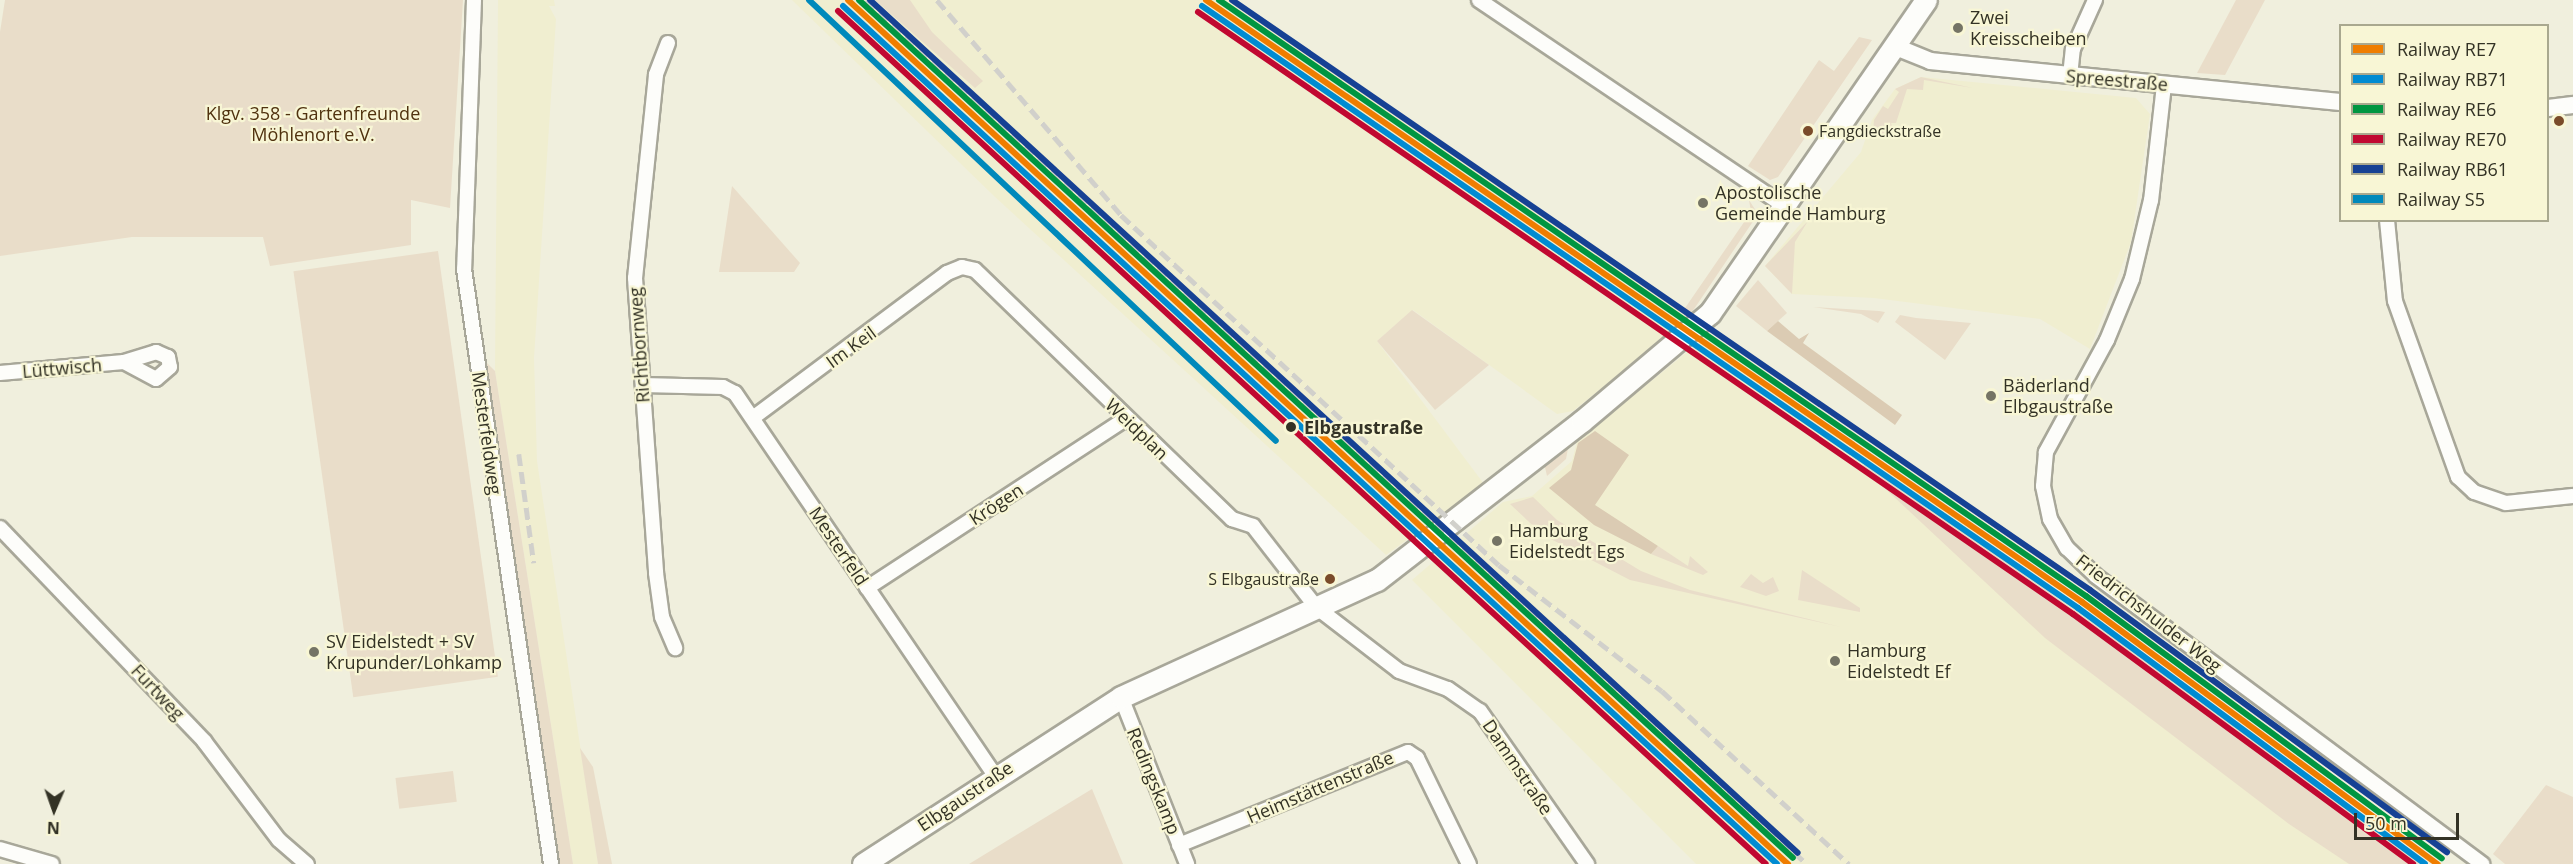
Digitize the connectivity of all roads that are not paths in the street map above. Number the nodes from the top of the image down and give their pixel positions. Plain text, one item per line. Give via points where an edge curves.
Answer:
1 (474, 0) edge
2 (1479, 0) edge
3 (1926, 0) edge
4 (2095, 0) edge
5 (668, 43) dead end
6 (1896, 47) junction
7 (2070, 76) junction
8 (2164, 85) junction
9 (2339, 102) edge
10 (2573, 105) edge
11 (2549, 108) edge
12 (1784, 206) junction
13 (2387, 222) edge
14 (947, 273) joint
15 (124, 362) dead end
16 (0, 373) edge
17 (643, 385) junction
18 (754, 417) junction
19 (1125, 419) junction
20 (2573, 496) edge
21 (0, 528) edge
22 (867, 588) junction
23 (1316, 607) junction
24 (675, 648) dead end
25 (1121, 698) junction
26 (995, 776) junction
27 (1179, 845) junction
28 (0, 849) edge
29 (288, 858) edge
30 (52, 864) edge
31 (307, 864) edge
32 (551, 864) edge
33 (863, 864) edge
34 (1187, 864) edge
35 (1469, 864) edge
36 (1587, 864) edge
37 (2483, 864) edge

1 - 32 street, Mesterfeldweg via 464,269
2 - 12 street
3 - 6 main road, Elbgaustraße
4 - 7 street via 2073,49
5 - 17 street, Richtbornweg via 656,75 638,208 634,278
6 - 7 street, Spreestraße via 1930,61
6 - 12 main road, Elbgaustraße
7 - 8 street, Spreestraße
8 - 9 street, Spreestraße
8 - 37 street, Friedrichshulder Weg via 2151,201 2132,279 2107,340 2046,452 2043,486 2050,519 2067,548 2096,576
10 - 11 street
12 - 23 main road, Elbgaustraße via 1699,324 1400,564
13 - 20 street via 2396,301 2458,477 2474,492 2506,503
14 - 18 street, Im Keil
14 - 19 street, Weidplan via 962,267 975,270
15 - 16 street, Lüttwisch
17 - 18 street, Mesterfeld via 723,387
17 - 24 street, Richtbornweg via 656,573 662,617
18 - 22 street, Mesterfeld
19 - 22 street, Krögen
19 - 23 street, Weidplan via 1232,519 1253,526
21 - 29 street, Furtweg via 204,741
22 - 26 street, Mesterfeld
23 - 25 main road, Elbgaustraße
23 - 36 street, Dammstraße via 1399,671 1448,689 1480,711
25 - 26 main road, Elbgaustraße
25 - 27 street, Redingskamp
26 - 33 main road, Elbgaustraße
27 - 34 street, Redingskamp
27 - 35 street, Heimstättenstraße via 1408,752 1417,758
28 - 30 street
29 - 31 street, Furtweg

